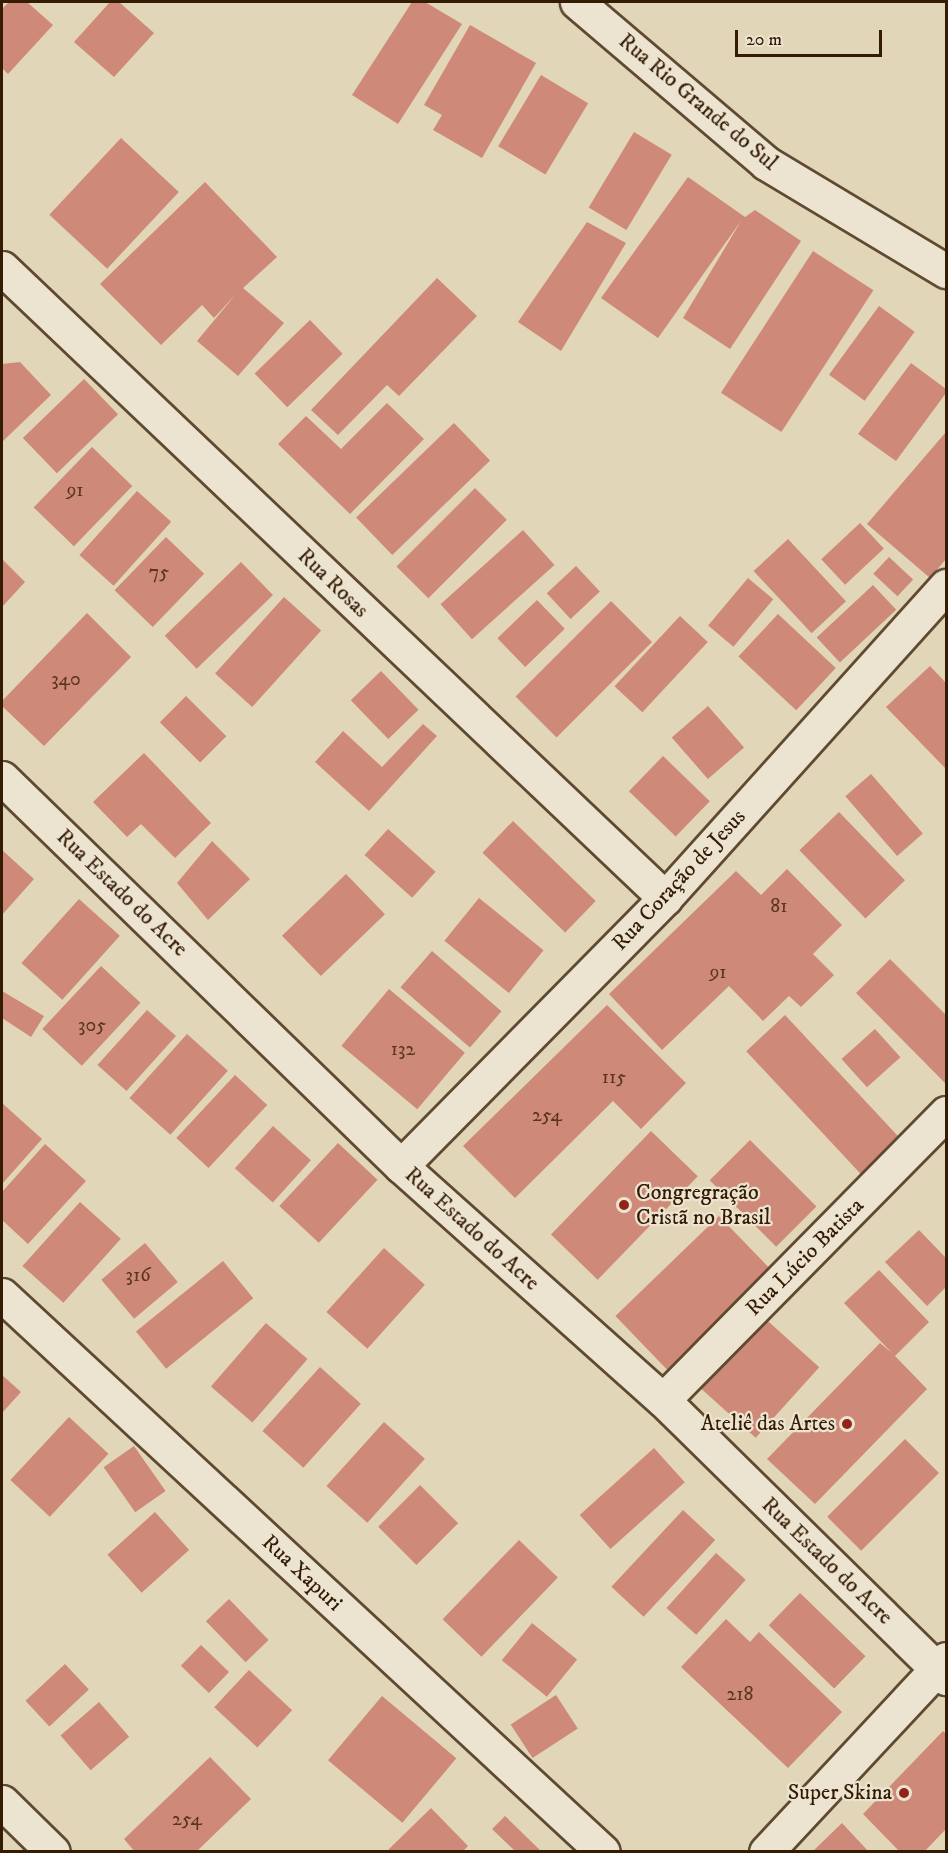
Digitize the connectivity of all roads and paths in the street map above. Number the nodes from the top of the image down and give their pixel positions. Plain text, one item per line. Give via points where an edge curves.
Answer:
1 (577, 2) edge
2 (2, 268) edge
3 (946, 271) edge
4 (946, 586) edge
5 (2, 778) edge
6 (665, 898) junction
7 (946, 1113) edge
8 (401, 1166) junction
9 (2, 1295) edge
10 (663, 1400) junction
11 (943, 1668) edge
12 (2, 1802) edge
13 (53, 1851) edge
14 (603, 1851) edge
15 (766, 1851) edge

1 - 3 street, Rua Rio Grande do Sul via 766,163
2 - 6 street, Rua Rosas
4 - 6 street, Rua Coração de Jesus
5 - 8 street, Rua Estado do Acre
6 - 8 street, Rua Coração de Jesus
7 - 10 street, Rua Lúcio Batista
8 - 10 street, Rua Estado do Acre
9 - 14 street, Rua Xapuri
10 - 11 street, Rua Estado do Acre
11 - 15 street
12 - 13 street

